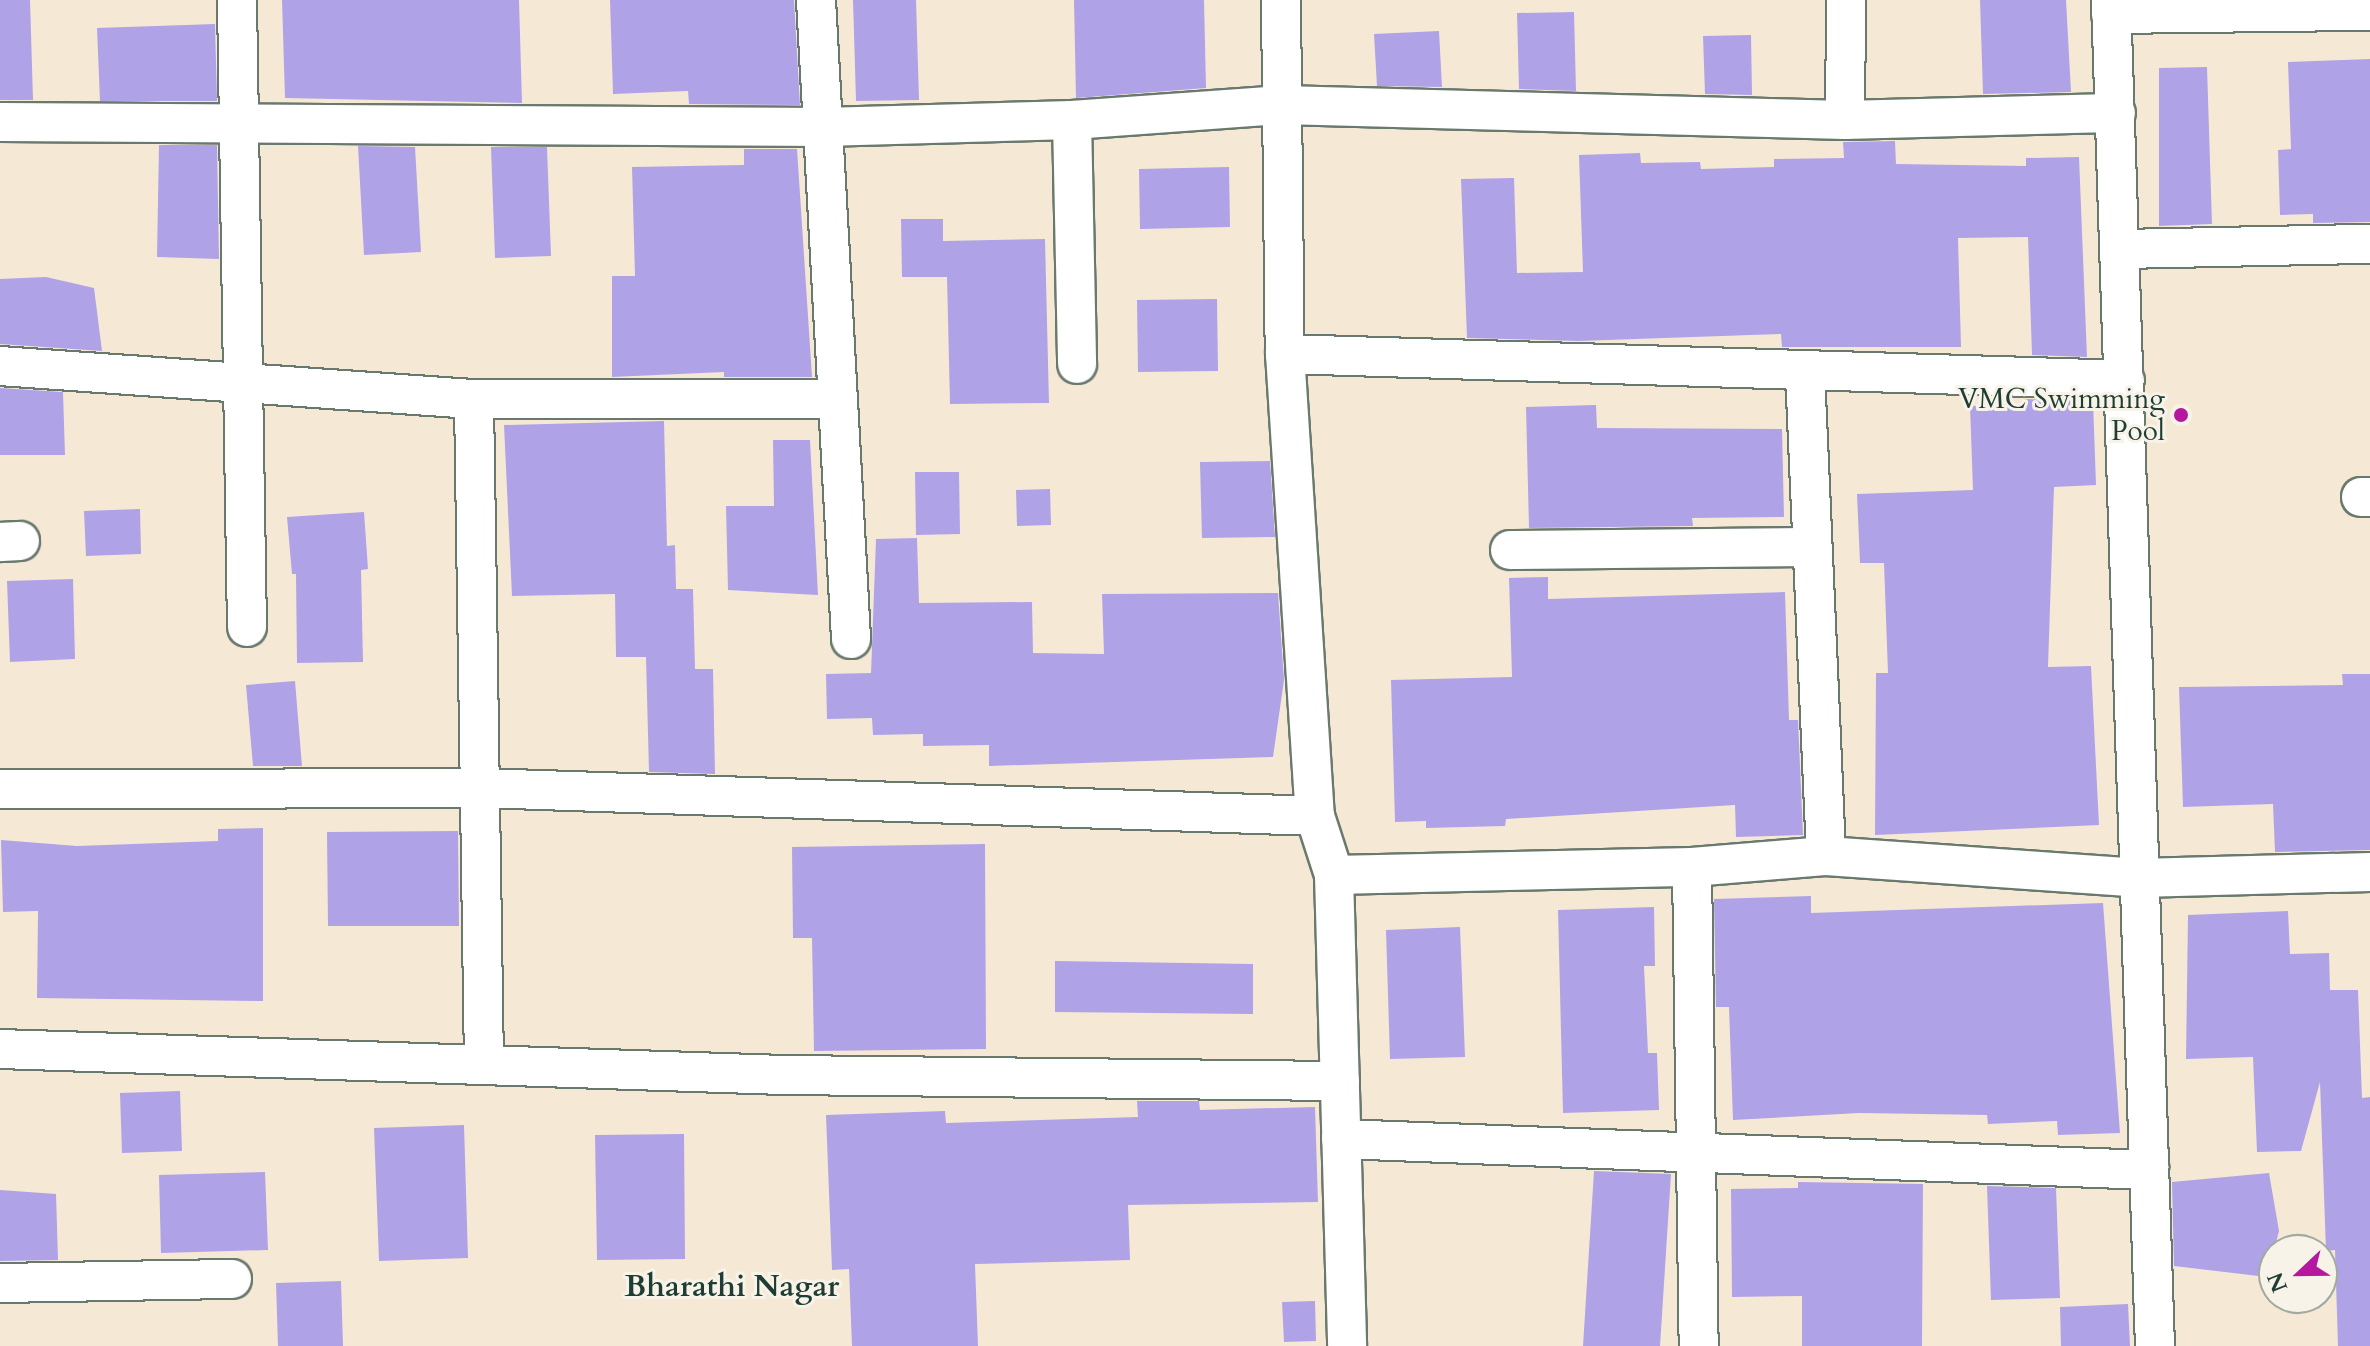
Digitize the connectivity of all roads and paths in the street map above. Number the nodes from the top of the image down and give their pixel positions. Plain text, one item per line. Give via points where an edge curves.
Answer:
1 (237, 0) edge
2 (816, 0) edge
3 (1281, 0) edge
4 (1846, 0) edge
5 (2111, 7) edge
6 (2370, 11) edge
7 (1282, 105) junction
8 (2116, 113) junction
9 (1072, 120) junction
10 (1845, 120) junction
11 (0, 122) edge
12 (239, 125) junction
13 (823, 127) junction
14 (2370, 244) edge
15 (2122, 249) junction
16 (1285, 354) junction
17 (1077, 364) dead end
18 (0, 366) edge
19 (1805, 372) junction
20 (2125, 380) junction
21 (244, 381) junction
22 (474, 399) junction
23 (837, 399) junction
24 (1812, 547) junction
25 (1510, 550) dead end
26 (247, 627) dead end
27 (851, 639) dead end
28 (481, 788) junction
29 (0, 789) edge
30 (1315, 816) junction
31 (1826, 856) junction
32 (1692, 867) junction
33 (2370, 872) edge
34 (1334, 875) junction
35 (2139, 878) junction
36 (0, 1049) edge
37 (484, 1065) junction
38 (1340, 1081) junction
39 (1341, 1139) junction
40 (1696, 1152) junction
41 (2149, 1170) junction
42 (232, 1279) dead end
43 (0, 1283) edge
44 (1347, 1346) edge
45 (1699, 1346) edge
46 (2155, 1346) edge

1 - 12 street
2 - 13 street
3 - 7 street
4 - 10 street
5 - 6 street
5 - 8 street
7 - 9 street
7 - 10 street
7 - 16 street
8 - 10 street
8 - 15 street
9 - 13 street
9 - 17 street
11 - 12 street
12 - 13 street
12 - 21 street
13 - 23 street
14 - 15 street
15 - 20 street
16 - 19 street
16 - 30 street
18 - 21 street
19 - 20 street
19 - 24 street
20 - 35 street
21 - 22 street
21 - 26 street
22 - 23 street
22 - 28 street
23 - 27 street
24 - 25 street
24 - 31 street
28 - 29 street
28 - 30 street
28 - 37 street
30 - 34 street
31 - 32 street
31 - 35 street
32 - 34 street
32 - 40 street
33 - 35 street
34 - 38 street
35 - 41 street
36 - 37 street
37 - 38 street via 783,1075
38 - 39 street
39 - 40 street
39 - 44 street
40 - 41 street
40 - 45 street
41 - 46 street
42 - 43 street

